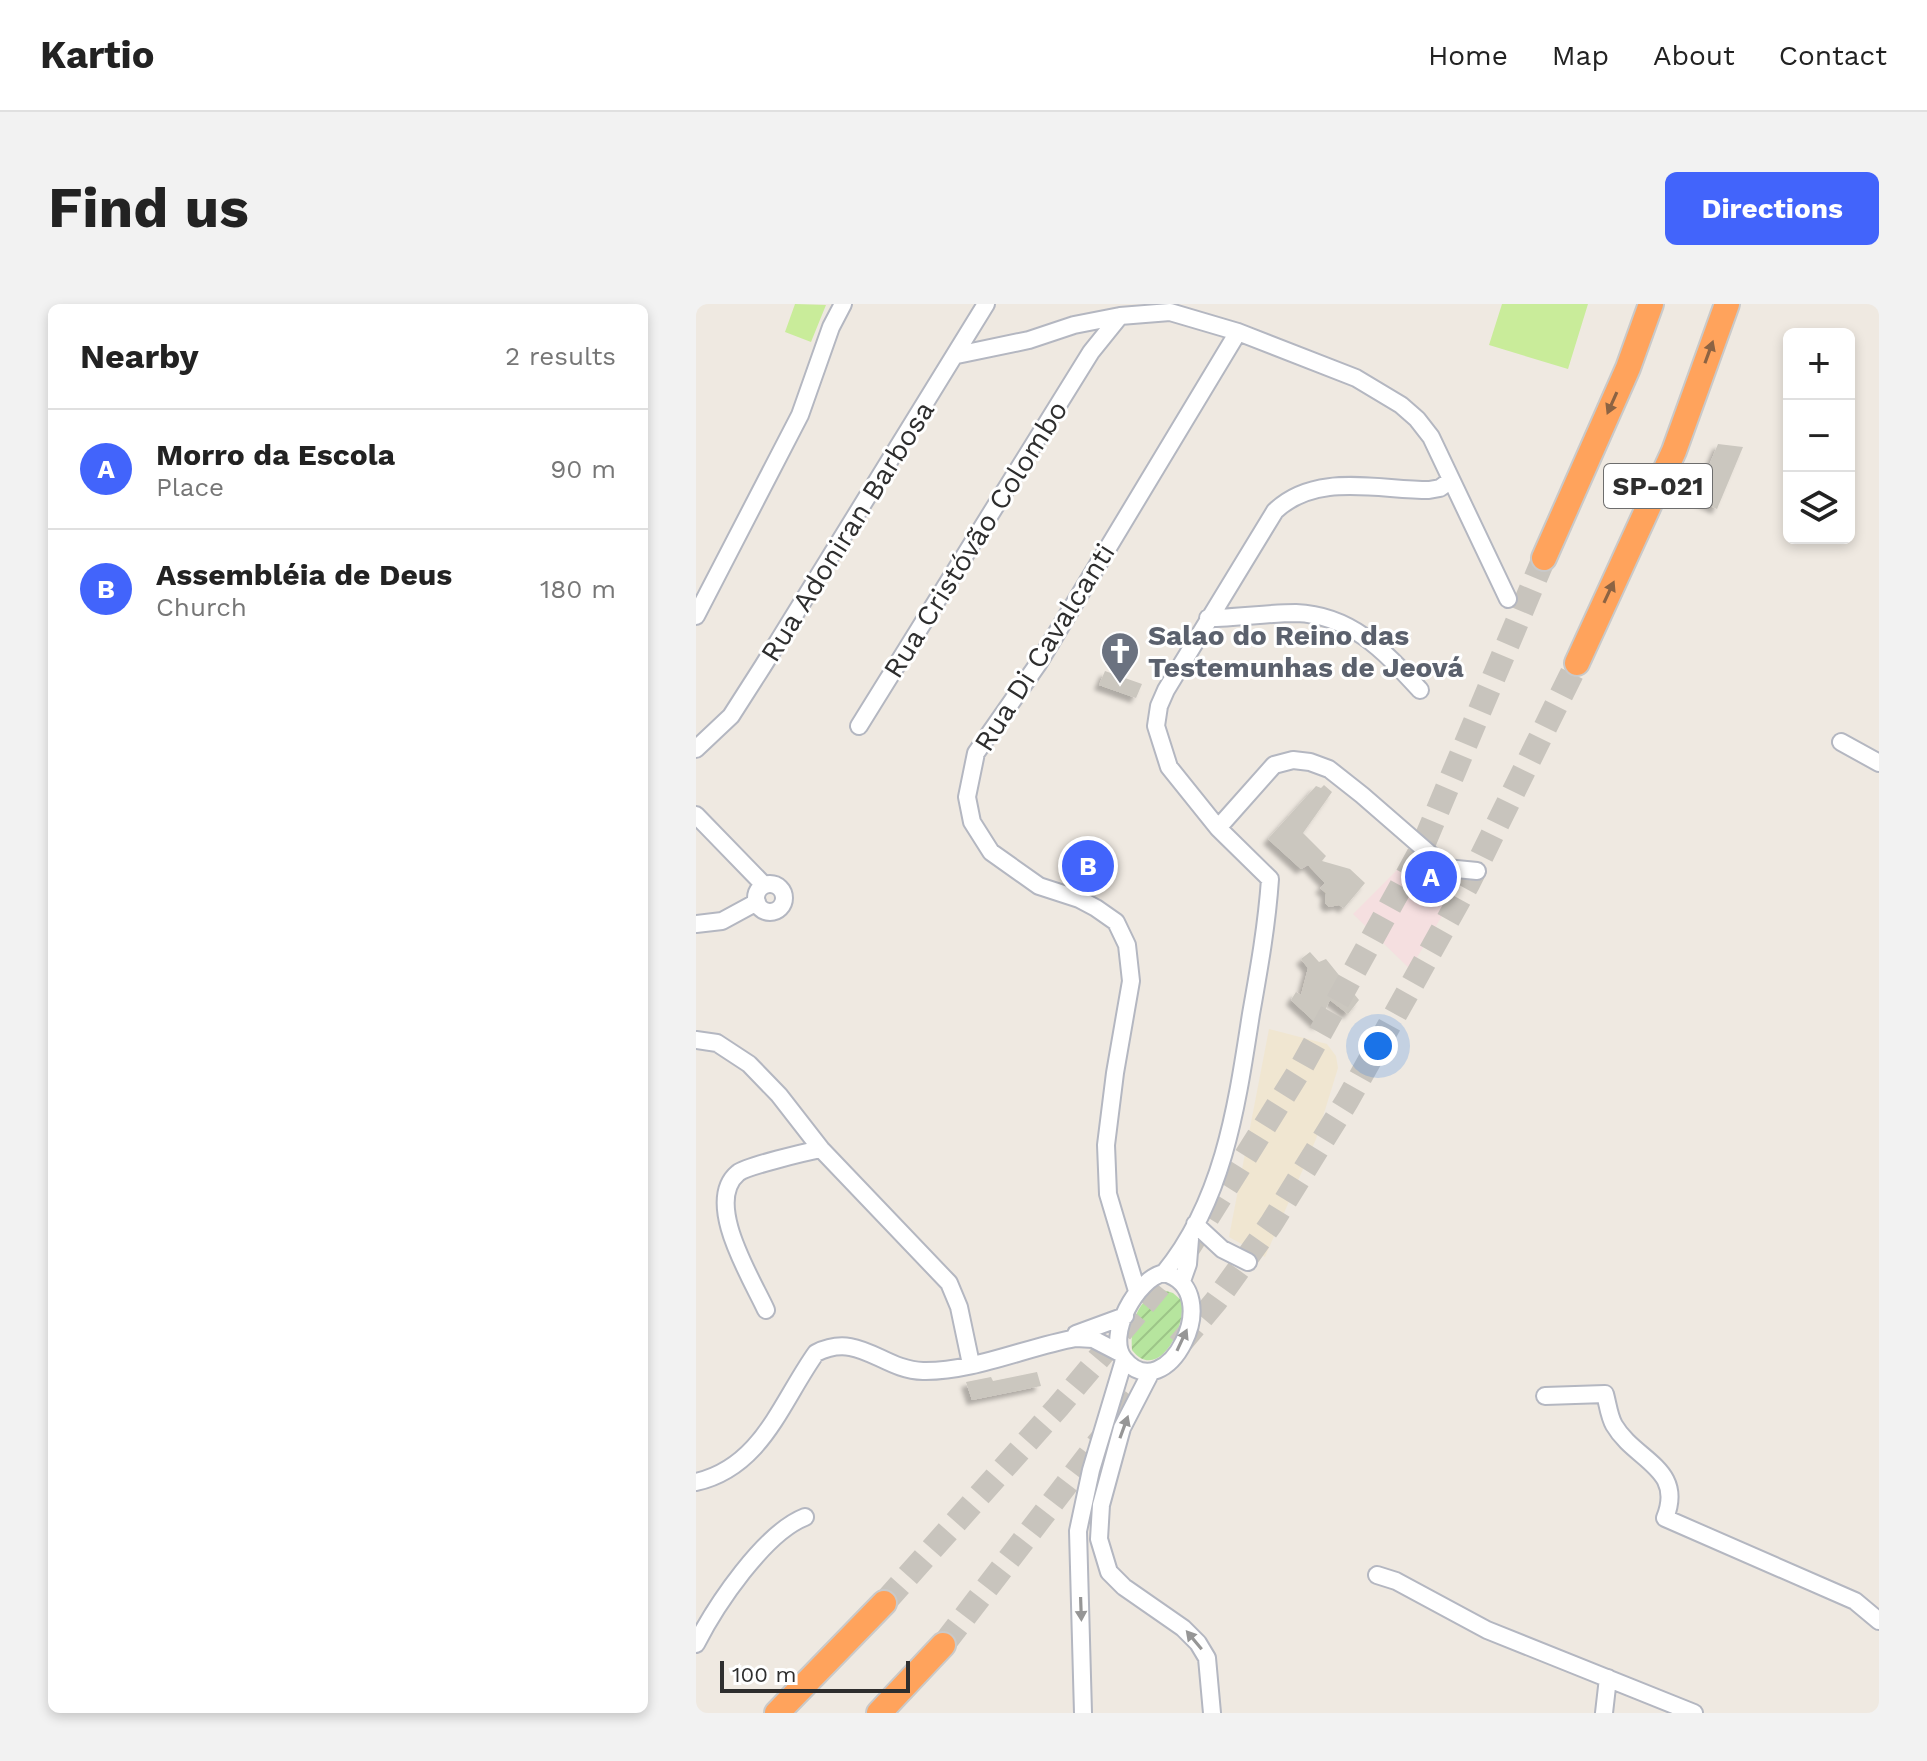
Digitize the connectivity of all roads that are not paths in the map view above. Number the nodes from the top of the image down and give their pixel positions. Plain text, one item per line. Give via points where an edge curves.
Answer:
1 (843, 304) edge
2 (986, 304) edge
3 (1651, 304) edge
4 (1727, 304) edge
5 (1120, 316) junction
6 (1089, 322) junction
7 (1238, 332) junction
8 (1091, 352) junction
9 (957, 355) junction
10 (1451, 480) junction
11 (1544, 558) tunnel mouth
12 (1508, 599) dead end
13 (696, 616) edge
14 (1208, 618) junction
15 (1577, 663) tunnel mouth
16 (1420, 690) dead end
17 (859, 726) dead end
18 (1841, 742) dead end
19 (696, 749) edge
20 (1879, 763) edge
21 (696, 815) edge
22 (1218, 828) junction
23 (1477, 871) dead end
24 (764, 885) junction
25 (757, 902) junction
26 (696, 924) edge
27 (696, 1040) edge
28 (821, 1149) junction
29 (1193, 1228) junction
30 (1248, 1262) dead end
31 (1164, 1273) junction
32 (1182, 1281) junction
33 (1137, 1291) junction
34 (766, 1310) dead end
35 (1125, 1316) junction
36 (1059, 1341) junction
37 (1122, 1356) junction
38 (971, 1364) junction
39 (1151, 1372) junction
40 (1545, 1396) dead end
41 (696, 1482) edge
42 (805, 1517) dead end
43 (1377, 1575) dead end
44 (884, 1603) tunnel mouth
45 (1879, 1621) edge
46 (696, 1644) edge
47 (943, 1645) tunnel mouth
48 (1608, 1678) junction
49 (777, 1713) edge
50 (879, 1713) edge
51 (1083, 1713) edge
52 (1212, 1713) edge
53 (1604, 1713) edge
54 (1694, 1713) edge

1 - 13 street via 800,415
2 - 9 street, Rua Adoniran Barbosa
3 -> 11 highway, SP-021
15 -> 4 highway, SP-021 via 1674,451
5 - 6 street
5 - 7 street via 1170,312
5 - 8 street, Rua Cristóvão Colombo
6 - 8 street
6 - 9 street
7 - 10 street via 1356,378 1401,405 1431,437
7 - 33 street, Rua Di Cavalcanti via 1038,664 976,753 967,797 972,822 991,852 1039,886 1096,908 1116,922 1127,945 1131,981 1106,1145 1108,1194
8 - 17 street, Rua Cristóvão Colombo
9 - 19 street, Rua Adoniran Barbosa via 731,716
10 - 12 street
10 - 14 street via 1429,490 1326,486 1289,498 1275,511
14 - 16 street via 1295,613 1340,622 1385,652
14 - 22 street via 1166,690 1156,726 1169,767
18 - 20 street
21 - 24 street
22 - 23 street via 1274,765 1310,762 1329,769 1446,868
22 - 29 street via 1270,879 1235,1114 1225,1153
24 - 25 street
24 - 25 street via 780,887 784,901 774,911
25 - 26 street via 722,921
27 - 28 street via 717,1043 749,1064
28 - 34 street via 745,1169 728,1186 727,1224
28 - 38 street via 949,1283
29 - 30 street
29 - 31 street
29 - 32 street
31 - 32 street
31 - 33 street
39 -> 32 street via 1168,1365 1188,1330 1192,1306
33 - 35 street
35 - 36 street
35 - 37 street
36 - 37 street via 1093,1339
36 - 38 street
37 - 39 street via 1139,1370
37 -> 51 street via 1078,1531
38 - 41 street via 915,1370 860,1349 829,1346 816,1353 756,1447 727,1470
52 -> 39 street via 1207,1658 1198,1643 1109,1572 1099,1539 1101,1505 1122,1428
40 - 45 street via 1605,1394 1613,1424 1665,1478 1671,1491 1665,1518 1855,1601
42 - 46 street via 776,1535 736,1581
43 - 48 street via 1487,1630
44 - 49 highway
47 - 50 highway
48 - 53 street
48 - 54 street

